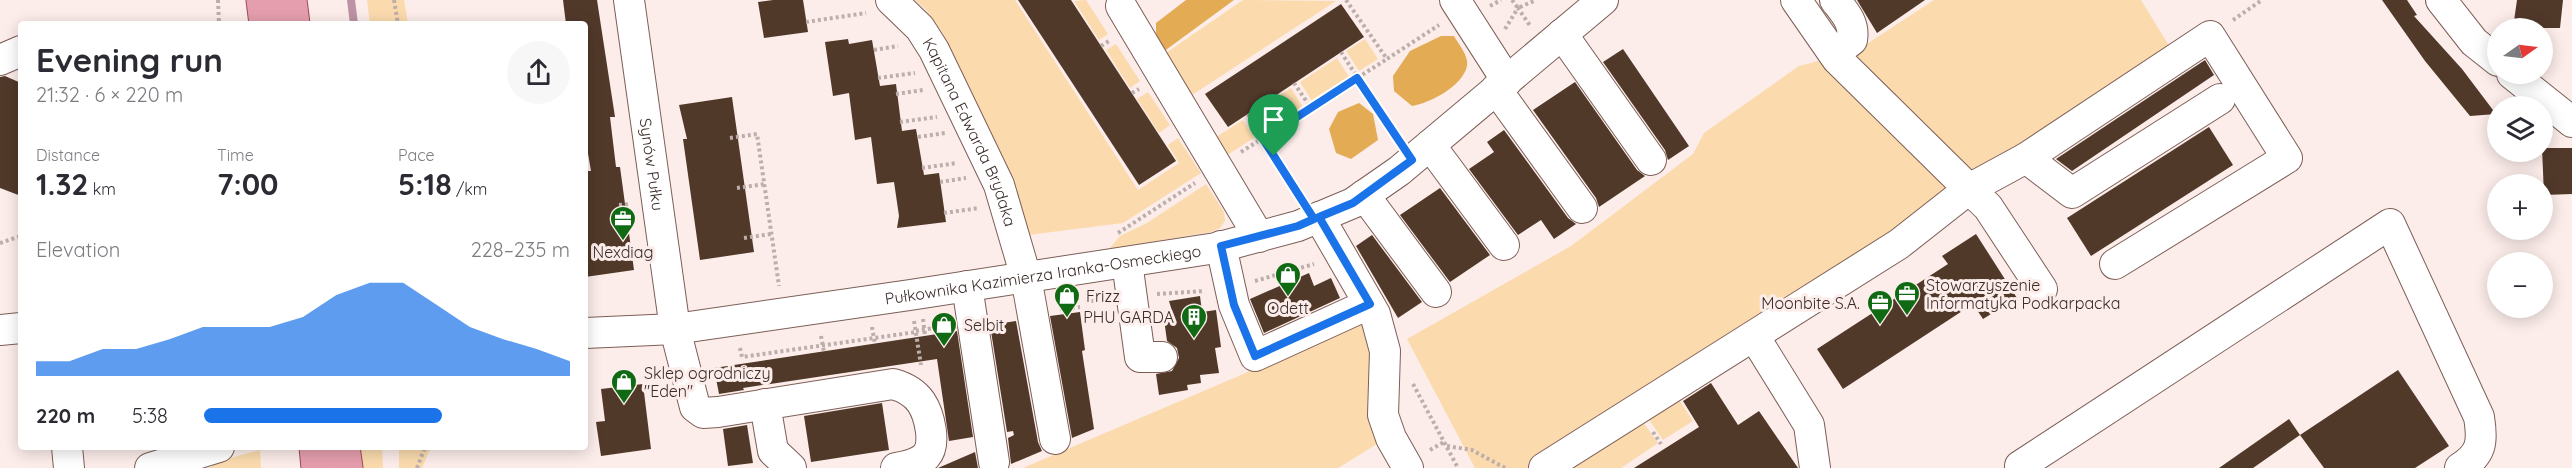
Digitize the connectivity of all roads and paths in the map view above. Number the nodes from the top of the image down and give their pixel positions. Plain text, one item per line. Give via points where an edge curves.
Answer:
1 (218, 0) edge
2 (263, 0) edge
3 (290, 0) edge
4 (394, 0) edge
5 (629, 0) edge
6 (891, 0) edge
7 (1346, 0) edge
8 (1512, 0) edge
9 (1536, 0) edge
10 (1603, 0) edge
11 (1797, 0) edge
12 (1836, 0) edge
13 (2262, 0) edge
14 (2441, 0) edge
15 (1120, 6) dead end
16 (1450, 11) edge
17 (846, 16) dead end
18 (219, 21) edge
19 (266, 21) edge
20 (293, 21) edge
21 (398, 21) edge
22 (806, 22) dead end
23 (1562, 34) junction
24 (2210, 36) junction
25 (903, 46) dead end
26 (874, 50) dead end
27 (18, 52) edge
28 (1341, 52) dead end
29 (2487, 53) edge
30 (1834, 54) junction
31 (1387, 59) junction
32 (0, 60) edge
33 (918, 72) dead end
34 (878, 78) dead end
35 (1357, 78) junction
36 (1294, 83) dead end
37 (2524, 84) edge
38 (1502, 85) junction
39 (924, 89) dead end
40 (896, 94) dead end
41 (2220, 99) dead end
42 (1311, 108) junction
43 (1248, 114) dead end
44 (940, 117) dead end
45 (900, 122) dead end
46 (2572, 122) edge
47 (947, 133) dead end
48 (918, 137) dead end
49 (730, 138) dead end
50 (1263, 139) junction
51 (1421, 153) junction
52 (2026, 158) junction
53 (1651, 160) dead end
54 (1228, 161) junction
55 (962, 162) dead end
56 (922, 168) dead end
57 (969, 178) dead end
58 (940, 182) dead end
59 (765, 184) junction
60 (737, 188) dead end
61 (1969, 189) junction
62 (1364, 195) junction
63 (985, 207) dead end
64 (1582, 208) dead end
65 (944, 213) dead end
66 (1316, 218) junction
67 (1118, 233) dead end
68 (771, 234) junction
69 (18, 237) edge
70 (1259, 237) junction
71 (744, 238) dead end
72 (0, 243) edge
73 (1504, 245) dead end
74 (1221, 246) junction
75 (1127, 262) junction
76 (2115, 264) dead end
77 (1026, 277) junction
78 (967, 286) junction
79 (779, 287) dead end
80 (2042, 289) dead end
81 (1436, 292) dead end
82 (1370, 304) junction
83 (18, 328) edge
84 (675, 329) junction
85 (0, 330) edge
86 (924, 330) dead end
87 (588, 333) edge
88 (1754, 336) junction
89 (822, 337) dead end
90 (916, 338) dead end
91 (823, 346) junction
92 (740, 348) dead end
93 (1385, 351) junction
94 (824, 352) dead end
95 (1162, 357) dead end
96 (920, 362) dead end
97 (765, 404) junction
98 (1055, 439) dead end
99 (1445, 444) junction
100 (1437, 446) dead end
101 (67, 450) edge
102 (209, 450) edge
103 (316, 450) edge
104 (344, 450) edge
105 (424, 450) edge
106 (994, 462) dead end
107 (2020, 466) dead end
108 (69, 468) edge
109 (150, 468) edge
110 (318, 468) edge
111 (346, 468) edge
112 (417, 468) edge
113 (791, 468) edge
114 (896, 468) edge
115 (1408, 468) edge
116 (1458, 468) edge
117 (1505, 468) edge
118 (1544, 468) edge
119 (1815, 468) edge
120 (2460, 468) edge

1 - 18 path
2 - 19 main road
3 - 20 main road
4 - 21 path
5 - 84 street, Synów Pułku
6 - 77 street, Kapitana Edwarda Brydaka via 920,28 955,94 999,185
7 - 31 path
8 - 9 path via 1518,8
10 - 23 street, Pułkownika Kazimierza Iranka-Osmeckiego
11 - 30 street
12 - 30 street via 1854,31 1852,40
13 - 24 path
14 - 29 street
15 - 54 street
16 - 31 path
16 - 38 street
17 - 22 path
23 - 38 street, Pułkownika Kazimierza Iranka-Osmeckiego
23 - 53 street
24 - 52 street
24 - 76 street via 2288,158
25 - 26 path
27 - 32 street
28 - 35 path
30 - 61 street
31 - 35 path
33 - 34 path
35 - 42 path
35 - 51 path
36 - 42 path
37 - 46 street
38 - 51 street, Pułkownika Kazimierza Iranka-Osmeckiego
38 - 64 street
39 - 40 path
41 - 52 street via 2072,194
42 - 50 path
43 - 50 path
44 - 45 path
47 - 48 path
49 - 59 path via 758,134
50 - 54 path
50 - 66 path
51 - 62 street, Pułkownika Kazimierza Iranka-Osmeckiego
51 - 73 street
52 - 61 street
54 - 67 path
54 - 70 street
55 - 56 path
57 - 58 path
59 - 60 path
59 - 68 path
61 - 80 street via 1988,207
61 - 88 street via 1899,244
62 - 66 street, Pułkownika Kazimierza Iranka-Osmeckiego
62 - 81 street
63 - 65 path
66 - 70 street, Pułkownika Kazimierza Iranka-Osmeckiego
66 - 82 street
68 - 71 path
68 - 79 path
69 - 72 path
70 - 74 street, Pułkownika Kazimierza Iranka-Osmeckiego
74 - 75 street, Pułkownika Kazimierza Iranka-Osmeckiego
74 - 82 street via 1234,305 1255,356
75 - 77 street, Pułkownika Kazimierza Iranka-Osmeckiego
75 - 95 street via 1140,357
77 - 78 street, Pułkownika Kazimierza Iranka-Osmeckiego
77 - 98 street, Kapitana Edwarda Brydaka
78 - 84 street, Pułkownika Kazimierza Iranka-Osmeckiego
78 - 106 street
82 - 93 street
83 - 85 street
84 - 87 street, Pułkownika Kazimierza Iranka-Osmeckiego
84 - 97 street, Synów Pułku via 695,407 703,413
86 - 91 path
88 - 118 street
88 - 119 street via 1809,425
89 - 91 path
90 - 96 path
91 - 92 path via 742,357
91 - 94 path
93 - 99 path via 1400,360
93 - 115 street via 1383,415
97 - 113 street via 773,451
97 - 114 street, Synów Pułku via 893,384 906,388 921,402 932,445 919,462
99 - 100 path
99 - 116 path
99 - 117 path via 1472,450
101 - 108 street
102 - 109 street
103 - 110 main road
104 - 111 main road
105 - 112 path
107 - 120 street via 2390,224 2479,417 2483,438 2476,454

